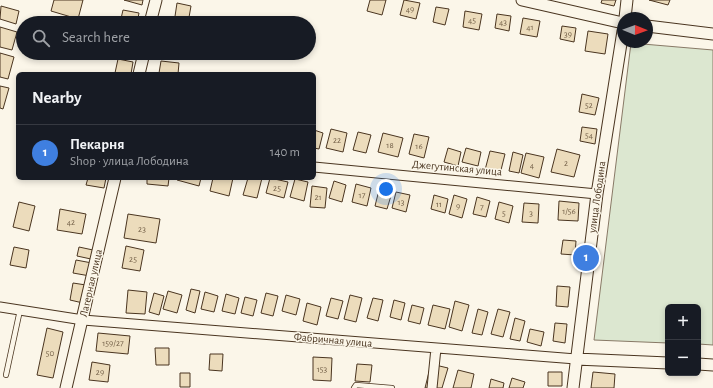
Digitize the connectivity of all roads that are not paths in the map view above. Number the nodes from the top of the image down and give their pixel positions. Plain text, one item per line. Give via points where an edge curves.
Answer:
1 (156, 0) edge
2 (522, 0) edge
3 (627, 0) edge
4 (626, 12) edge
5 (152, 16) edge
6 (617, 22) edge
7 (653, 27) edge
8 (713, 34) edge
9 (620, 48) edge
10 (142, 60) edge
11 (139, 72) edge
12 (316, 167) edge
13 (115, 180) edge
14 (597, 194) junction
15 (0, 307) edge
16 (20, 310) junction
17 (83, 320) junction
18 (436, 348) junction
19 (576, 360) junction
20 (665, 363) edge
21 (701, 364) edge
22 (713, 365) edge
23 (6, 375) dead end
24 (66, 388) edge
25 (354, 388) edge
26 (392, 388) edge
27 (432, 388) edge
28 (573, 388) edge

1 - 5 street
2 - 6 street
3 - 4 street
7 - 8 street
9 - 14 street, улица Лободина
10 - 11 street
12 - 14 street, Джегутинская улица
13 - 17 street, Лагерная улица
14 - 19 street, улица Лободина
15 - 16 street, Фабричная улица
16 - 17 street, Фабричная улица
16 - 23 lane
17 - 18 street, Фабричная улица
17 - 24 street, Лагерная улица
18 - 19 street, Фабричная улица
18 - 27 street
19 - 20 street, Фабричная улица
19 - 28 street, улица Лободина
21 - 22 street
25 - 26 lane via 356,385

